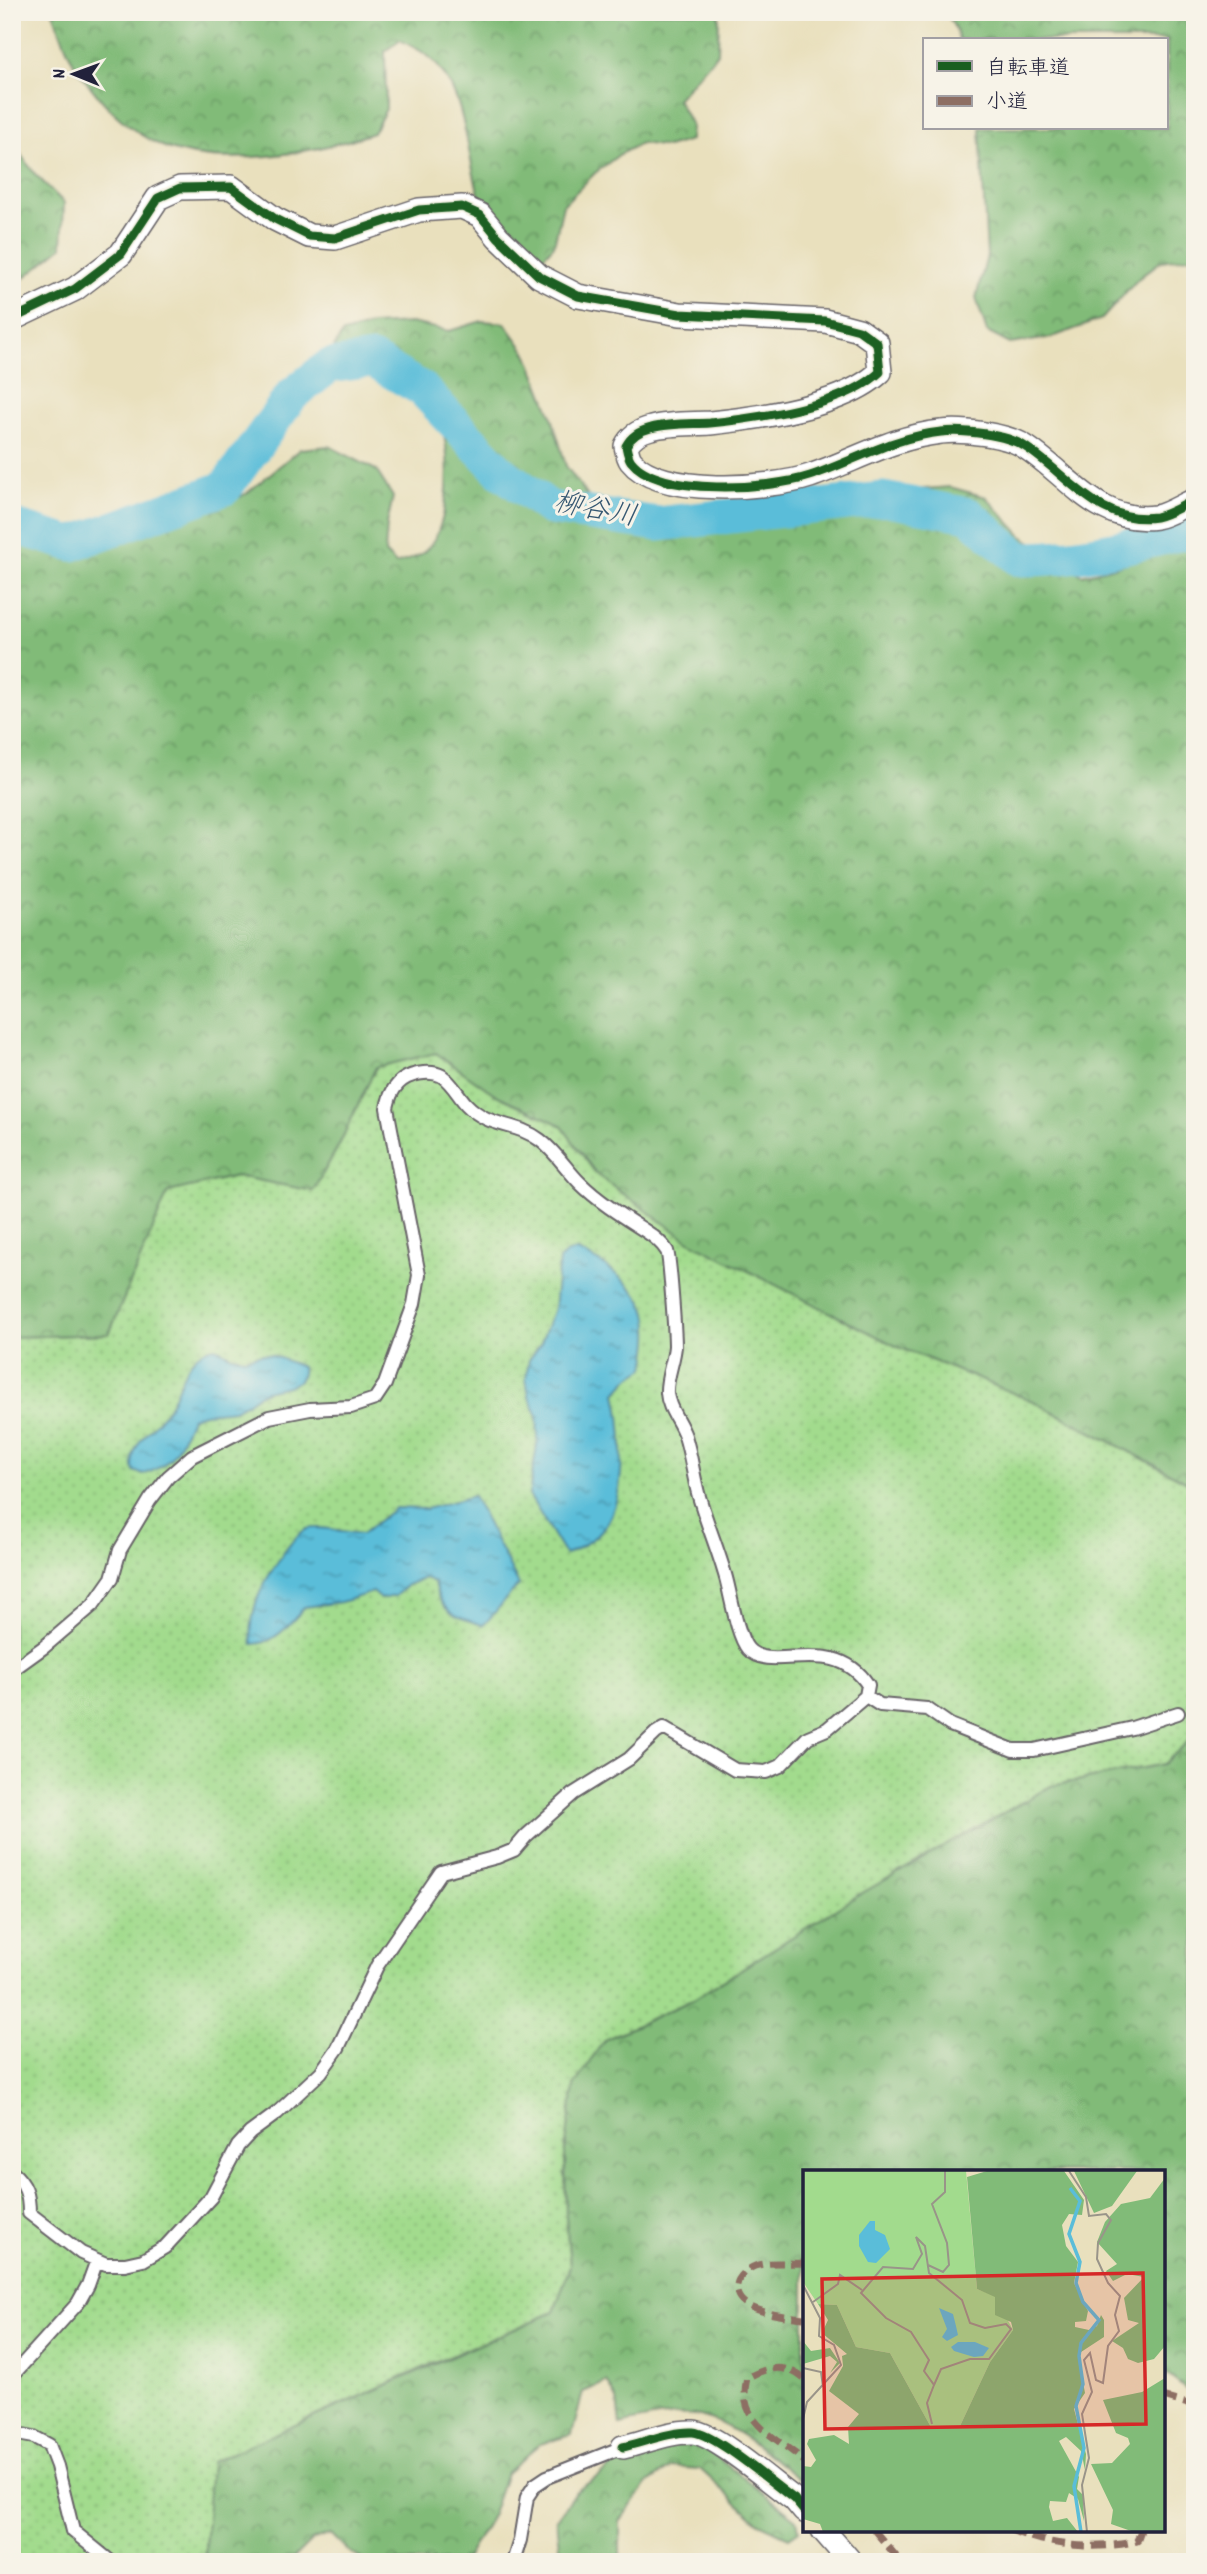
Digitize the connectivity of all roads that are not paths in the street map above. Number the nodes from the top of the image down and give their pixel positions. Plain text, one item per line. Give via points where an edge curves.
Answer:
1 (12, 319) edge
2 (1195, 500) edge
3 (12, 1670) edge
4 (866, 1696) junction
5 (1178, 1713) dead end
6 (12, 2172) edge
7 (97, 2260) junction
8 (12, 2376) edge
9 (12, 2433) edge
10 (623, 2447) joint
11 (803, 2510) edge
12 (825, 2532) edge
13 (111, 2562) edge
14 (513, 2562) edge
15 (851, 2562) edge

1 - 2 street via 75,289 121,254 158,198 180,188 230,187 275,219 310,236 335,238 419,210 462,207 480,215 539,276 578,296 680,314 825,320 859,330 877,343 880,372 848,394 783,412 650,428 630,437 626,446 630,460 648,475 686,487 771,484 809,476 879,446 942,431 1002,436 1024,445 1102,508 1122,516 1157,517
3 - 4 lane via 93,1605 112,1578 120,1550 150,1500 192,1456 269,1417 351,1408 375,1399 398,1352 419,1275 387,1108 399,1083 428,1072 440,1075 479,1116 494,1124 514,1125 541,1140 580,1183 668,1253 675,1343 668,1404 684,1434 741,1635 748,1649 759,1656 809,1655 846,1665 868,1685
4 - 5 lane via 880,1705 927,1709 950,1726 1013,1750 1034,1750
4 - 7 lane via 827,1730 808,1737 780,1766 766,1772 734,1770 663,1728 629,1759 573,1794 514,1850 441,1872 377,1966 327,2064 244,2140 211,2197 165,2247 142,2260 125,2264
6 - 7 lane via 24,2184 29,2213
7 - 8 lane via 78,2303
9 - 13 lane via 48,2445 73,2531
10 - 11 street via 696,2432 713,2438
10 - 14 lane via 535,2485 527,2497
12 - 15 street

